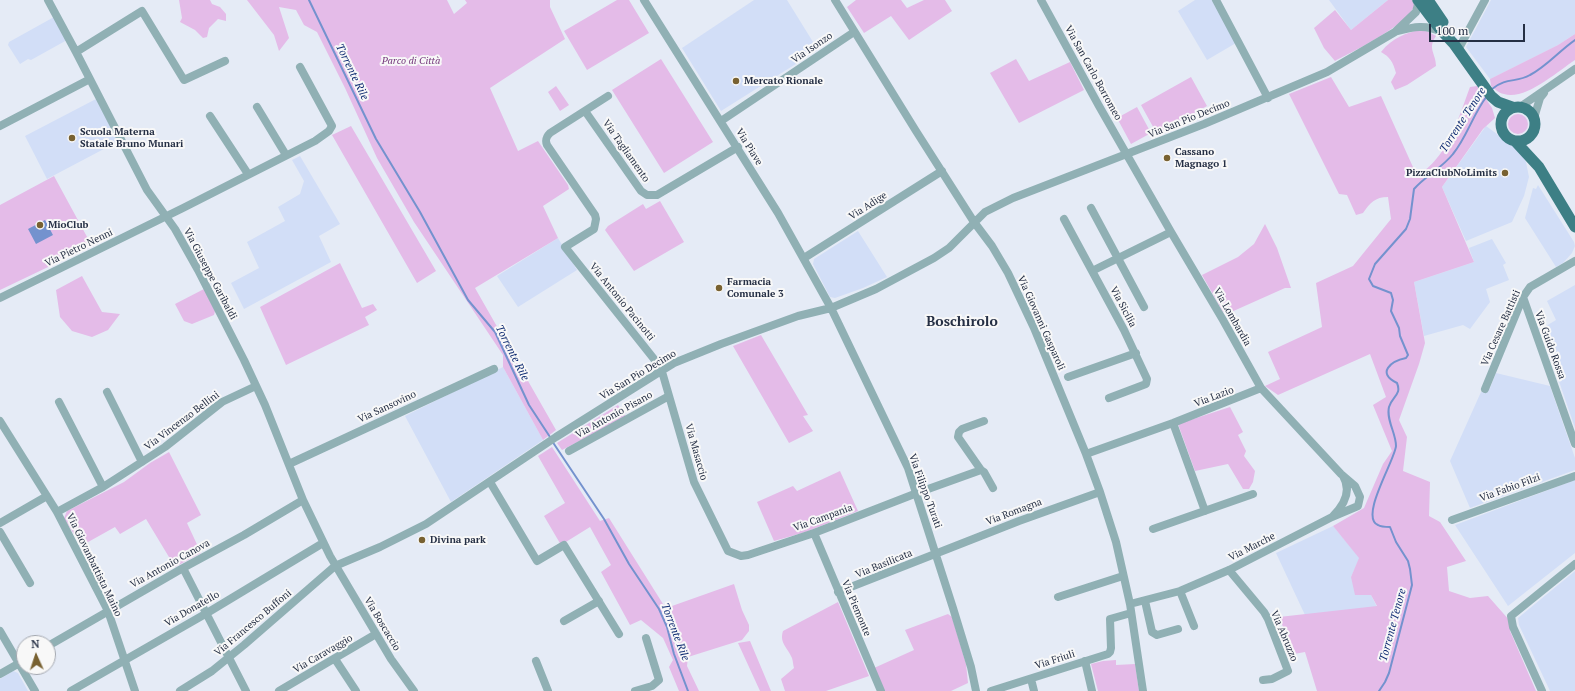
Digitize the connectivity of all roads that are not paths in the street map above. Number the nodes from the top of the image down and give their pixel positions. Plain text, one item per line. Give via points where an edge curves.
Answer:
1 (48, 0) edge
2 (644, 0) edge
3 (835, 0) edge
4 (1041, 0) edge
5 (1216, 0) edge
6 (1485, 0) edge
7 (1423, 1) edge
8 (1428, 14) junction
9 (1414, 16) junction
10 (1415, 27) junction
11 (1445, 30) junction
12 (854, 32) junction
13 (1395, 32) junction
14 (1456, 47) junction
15 (76, 52) junction
16 (225, 61) dead end
17 (300, 67) dead end
18 (1575, 69) edge
19 (90, 79) junction
20 (1550, 87) junction
21 (608, 96) dead end
22 (1491, 96) junction
23 (1268, 98) junction
24 (257, 107) dead end
25 (1516, 107) junction
26 (585, 111) junction
27 (210, 116) dead end
28 (1502, 118) junction
29 (1534, 118) junction
30 (721, 121) junction
31 (0, 126) edge
32 (1533, 132) junction
33 (1516, 141) junction
34 (738, 147) junction
35 (286, 155) junction
36 (1127, 155) junction
37 (1539, 167) junction
38 (942, 171) junction
39 (248, 174) junction
40 (1091, 208) dead end
41 (166, 216) junction
42 (1064, 219) dead end
43 (974, 222) junction
44 (1575, 227) edge
45 (1171, 232) junction
46 (1575, 254) edge
47 (804, 258) junction
48 (1118, 258) junction
49 (1575, 261) edge
50 (1562, 269) junction
51 (1092, 271) junction
52 (1523, 297) junction
53 (0, 298) edge
54 (1144, 307) dead end
55 (831, 308) junction
56 (1136, 353) junction
57 (494, 369) dead end
58 (661, 370) junction
59 (1068, 378) dead end
60 (256, 386) junction
61 (1261, 388) junction
62 (1485, 389) dead end
63 (107, 392) dead end
64 (669, 396) junction
65 (1109, 398) dead end
66 (59, 402) dead end
67 (0, 421) edge
68 (984, 421) dead end
69 (1173, 423) junction
70 (1575, 444) edge
71 (569, 451) dead end
72 (1086, 454) junction
73 (142, 462) junction
74 (289, 464) junction
75 (981, 470) junction
76 (1341, 474) junction
77 (1575, 476) edge
78 (490, 482) junction
79 (103, 487) junction
80 (993, 488) dead end
81 (1100, 492) junction
82 (917, 493) junction
83 (1253, 494) dead end
84 (47, 496) junction
85 (303, 500) junction
86 (1205, 511) junction
87 (57, 512) junction
88 (1332, 518) junction
89 (1452, 520) dead end
90 (0, 523) edge
91 (1153, 529) dead end
92 (0, 532) edge
93 (814, 533) junction
94 (323, 543) junction
95 (936, 553) junction
96 (734, 554) joint
97 (1575, 564) edge
98 (335, 566) junction
99 (183, 568) junction
100 (1229, 570) junction
101 (1124, 576) junction
102 (30, 583) dead end
103 (1180, 591) junction
104 (838, 592) junction
105 (1058, 597) dead end
106 (599, 601) junction
107 (1145, 601) junction
108 (1130, 604) junction
109 (108, 611) junction
110 (207, 613) junction
111 (1131, 613) junction
112 (564, 621) dead end
113 (1194, 626) dead end
114 (1178, 629) dead end
115 (0, 631) edge
116 (376, 634) junction
117 (619, 634) dead end
118 (646, 638) dead end
119 (56, 641) edge
120 (16, 654) edge
121 (229, 657) junction
122 (335, 659) junction
123 (124, 660) junction
124 (536, 661) dead end
125 (1085, 661) junction
126 (16, 665) edge
127 (0, 674) edge
128 (28, 675) edge
129 (1031, 679) junction
130 (1263, 680) dead end
131 (192, 688) edge
132 (35, 691) edge
133 (71, 691) edge
134 (135, 691) edge
135 (180, 691) edge
136 (246, 691) edge
137 (279, 691) edge
138 (356, 691) edge
139 (414, 691) edge
140 (548, 691) edge
141 (635, 691) edge
142 (881, 691) edge
143 (976, 691) edge
144 (991, 691) edge
145 (1034, 691) edge
146 (1092, 691) edge
147 (1143, 691) edge
148 (1542, 691) edge

1 - 15 street, Via Giuseppe Garibaldi
2 - 30 street, Via Piave
3 - 12 street, Via Giovanni Gasparoli
4 - 36 street, Via San Carlo Borromeo
5 - 23 street
6 - 14 street
7 - 8 main road
7 - 9 street
7 - 11 main road
8 - 9 street
8 - 10 street via 1424,21
8 - 11 main road
9 - 13 street, Via San Pio Decimo
10 - 11 street, Via San Pio Decimo
10 - 13 street, Via San Pio Decimo
11 - 14 main road
12 - 30 street, Via Isonzo
12 - 38 street, Via Giovanni Gasparoli
13 - 23 street, Via San Pio Decimo via 1327,72
14 - 22 main road
15 - 16 street via 142,11 184,80
15 - 19 street, Via Giuseppe Garibaldi
17 - 35 street, Via Pietro Nenni via 332,126 329,132 320,138
18 - 20 street
19 - 31 street
19 - 41 street, Via Giuseppe Garibaldi via 147,190
20 - 25 street
20 - 29 street via 1540,98
21 - 26 street
22 - 25 main road via 1498,102
22 - 28 main road
23 - 36 street, Via San Pio Decimo
24 - 35 street
25 - 28 main road via 1506,112
25 - 29 main road via 1528,110
26 - 34 street, Via Tagliamento via 646,195 657,195
26 - 58 street, Via Antonio Pacinotti via 550,133 546,141 596,219 594,229 565,247
27 - 39 street
28 - 33 main road via 1502,131 1510,140
29 - 32 main road
30 - 34 street, Via Piave
32 - 33 main road via 1524,140
32 - 37 main road via 1532,146
33 - 37 main road
34 - 47 street, Via Piave
35 - 39 street, Via Pietro Nenni
36 - 43 street, Via San Pio Decimo via 1012,198 985,212
36 - 45 street, Via Lombardia
37 - 44 main road
38 - 43 street, Via Giovanni Gasparoli
38 - 47 street, Via Adige
39 - 41 street, Via Pietro Nenni
40 - 48 street, Via Sicilia
41 - 53 street, Via Pietro Nenni
41 - 60 street, Via Giuseppe Garibaldi via 211,294
42 - 51 street, Via Sicilia
43 - 55 street, Via San Pio Decimo via 949,248 934,258
43 - 72 street, Via Giovanni Gasparoli via 1008,273 1034,328
45 - 48 street
45 - 61 street, Via Lombardia
46 - 50 street, Via Cesare Battisti
47 - 55 street, Via Piave
48 - 51 street
48 - 54 street, Via Sicilia
49 - 50 street, Via Cesare Battisti
50 - 52 street, Via Cesare Battisti via 1530,287
51 - 56 street, Via Sicilia
52 - 62 street, Via Cesare Battisti
52 - 70 street, Via Guido Rossa
55 - 58 street, Via San Pio Decimo via 782,321
55 - 82 street, Via Filippo Turati via 908,468
56 - 59 street
56 - 65 street, Via Sicilia via 1147,379 1146,384
57 - 74 street, Via Sansovino
58 - 64 street, Via Masaccio
58 - 78 street, Via San Pio Decimo
60 - 73 street, Via Vincenzo Bellini via 222,402
60 - 74 street, Via Giuseppe Garibaldi
61 - 69 street, Via Lazio
61 - 76 street, Via Lombardia
63 - 73 street, Via Vincenzo Bellini
64 - 71 street, Via Antonio Pisano
64 - 96 street, Via Masaccio via 694,482 725,546
66 - 79 street
67 - 84 street, Via Giovanbattista Maino
68 - 75 street via 958,432 958,437
69 - 72 street, Via Lazio
69 - 86 street
72 - 81 street, Via Giovanni Gasparoli
73 - 79 street, Via Vincenzo Bellini
74 - 85 street, Via Giuseppe Garibaldi
75 - 80 street
75 - 82 street, Via Campania
76 - 88 street, Via Marche via 1345,480 1346,495 1340,509
76 - 88 street, Via Marche via 1355,486 1359,492 1360,502 1353,509
77 - 89 street, Via Fabio Filzi
78 - 98 street, Via San Pio Decimo via 426,524
78 - 106 street via 537,562 564,545
79 - 87 street, Via Vincenzo Bellini
81 - 95 street, Via Romagna
81 - 101 street, Via Giovanni Gasparoli
82 - 93 street, Via Campania
82 - 95 street, Via Filippo Turati
83 - 86 street
84 - 87 street, Via Giovanbattista Maino
84 - 90 street
85 - 94 street, Via Giuseppe Garibaldi
85 - 99 street, Via Antonio Canova
86 - 91 street
87 - 109 street, Via Giovanbattista Maino
88 - 100 street, Via Marche
92 - 102 street
93 - 96 street, Via Campania via 748,555
93 - 104 street, Via Piemonte
94 - 98 street, Via Giuseppe Garibaldi
94 - 110 street, Via Donatello
95 - 104 street, Via Basilicata
95 - 143 street, Via Filippo Turati
97 - 148 street via 1511,616 1513,627
98 - 116 street, Via Boscaccio
98 - 121 street, Via Francesco Buffoni
99 - 109 street, Via Antonio Canova
99 - 110 street
100 - 103 street, Via Marche
100 - 130 street, Via Abruzzo via 1266,616 1288,671 1272,679
101 - 105 street
101 - 108 street, Via Giovanni Gasparoli
103 - 107 street, Via Marche
103 - 113 street
104 - 142 street, Via Piemonte
106 - 112 street
106 - 117 street
107 - 108 street, Via Marche
107 - 114 street via 1152,632 1157,635
108 - 111 street, Via Giovanni Gasparoli
109 - 119 street, Via Antonio Canova
109 - 123 street, Via Giovanbattista Maino
110 - 121 street
110 - 123 street, Via Donatello
111 - 125 street, Via Friuli via 1110,619 1110,652
111 - 147 street, Via Giovanni Gasparoli
115 - 120 street
116 - 122 street, Via Caravaggio
116 - 139 street, Via Boscaccio
118 - 141 street via 658,680 652,686
121 - 131 street, Via Francesco Buffoni
121 - 136 street
122 - 137 street, Via Caravaggio
122 - 138 street
123 - 133 street, Via Donatello
123 - 134 street, Via Giovanbattista Maino
124 - 140 street
125 - 129 street, Via Friuli
125 - 146 street, Via Friuli
126 - 127 street
128 - 132 street
129 - 144 street, Via Friuli
129 - 145 street, Via Friuli
131 - 135 street, Via Francesco Buffoni

